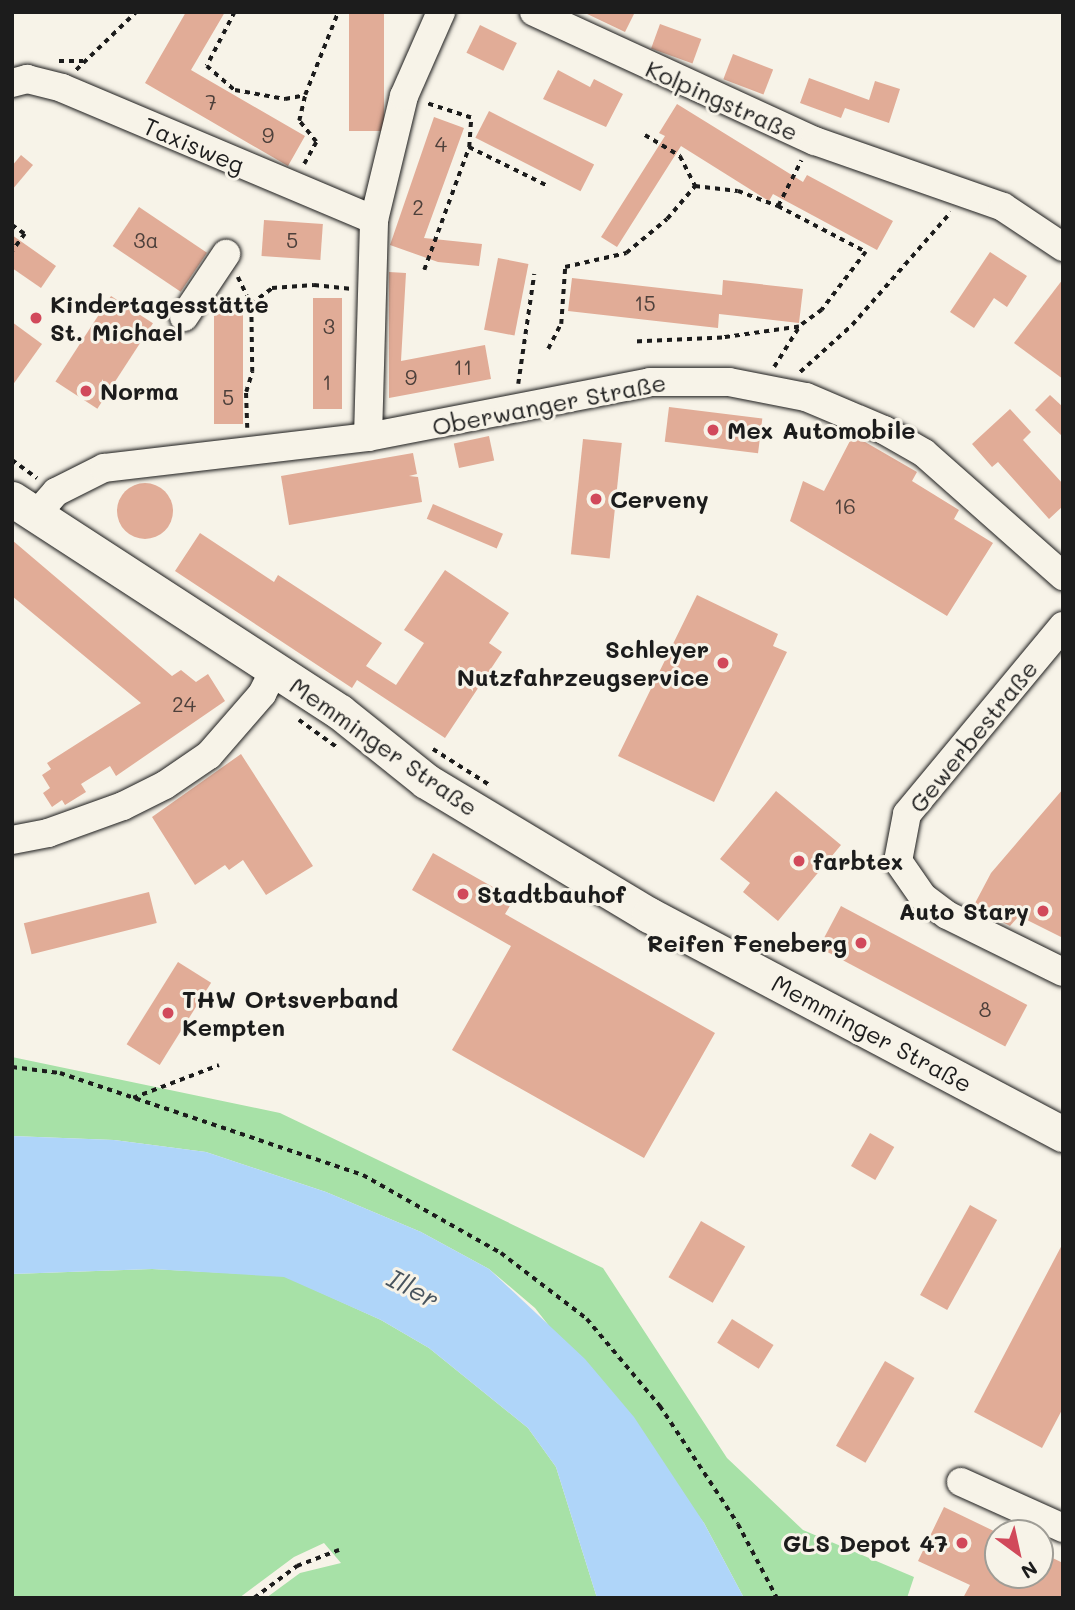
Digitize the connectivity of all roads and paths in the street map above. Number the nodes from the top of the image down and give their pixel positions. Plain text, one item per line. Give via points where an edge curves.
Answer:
1 (136, 12) edge
2 (235, 12) edge
3 (338, 12) edge
4 (441, 12) edge
5 (534, 12) edge
6 (12, 83) edge
7 (62, 88) junction
8 (304, 95) junction
9 (404, 96) junction
10 (645, 135) dead end
11 (815, 141) junction
12 (316, 142) dead end
13 (469, 147) junction
14 (548, 186) dead end
15 (695, 186) junction
16 (966, 194) junction
17 (778, 206) junction
18 (374, 220) junction
19 (12, 225) edge
20 (1063, 247) edge
21 (12, 252) edge
22 (226, 254) dead end
23 (424, 270) dead end
24 (534, 274) dead end
25 (350, 302) dead end
26 (184, 317) dead end
27 (799, 327) junction
28 (634, 342) dead end
29 (548, 349) dead end
30 (771, 388) junction
31 (515, 410) junction
32 (368, 438) junction
33 (249, 454) junction
34 (12, 460) edge
35 (34, 503) edge
36 (1063, 576) edge
37 (1063, 626) edge
38 (274, 670) junction
39 (431, 748) dead end
40 (501, 792) dead end
41 (12, 840) edge
42 (1063, 972) edge
43 (219, 1065) dead end
44 (12, 1067) edge
45 (133, 1098) junction
46 (1063, 1134) edge
47 (961, 1482) dead end
48 (1063, 1528) edge
49 (339, 1550) dead end
50 (254, 1598) edge
51 (777, 1598) edge

1 - 7 path via 119,33 83,61
2 - 8 path via 207,66 235,90 285,99
3 - 8 path
4 - 9 street
5 - 11 street, Kolpingstraße
6 - 7 street, Taxisweg via 27,79
7 - 18 street, Taxisweg
8 - 12 path via 299,121
9 - 13 path via 471,118
9 - 18 street
10 - 15 path via 680,156
11 - 16 street, Kolpingstraße
11 - 17 path
13 - 14 path
13 - 23 path
15 - 17 path via 738,191
15 - 29 path via 667,219 626,253 565,267 561,324
16 - 20 street, Kolpingstraße via 1003,207
16 - 30 path via 852,325
17 - 27 path via 866,252 822,310
18 - 32 street
19 - 21 path via 25,234
22 - 26 street
24 - 31 path
25 - 33 path via 349,288 314,285 272,288 251,304 253,372 246,392
27 - 28 path via 722,338
27 - 30 path
30 - 31 street, Oberwanger Straße via 682,379
30 - 36 street, Oberwanger Straße via 884,430 924,453
31 - 32 street, Oberwanger Straße
32 - 33 street, Oberwanger Straße
33 - 35 street, Oberwanger Straße via 104,468
34 - 35 path
35 - 38 main road, Memminger Straße
37 - 42 street, Gewerbestraße via 907,814 898,860 923,897 947,915
38 - 41 street via 262,694 209,755 165,785 48,833
38 - 46 main road, Memminger Straße via 340,712 426,781 649,915
39 - 40 path
43 - 45 path
44 - 45 path via 60,1073
45 - 51 path via 363,1175 501,1253 587,1319 660,1406 738,1524
47 - 48 street
49 - 50 path via 297,1566

